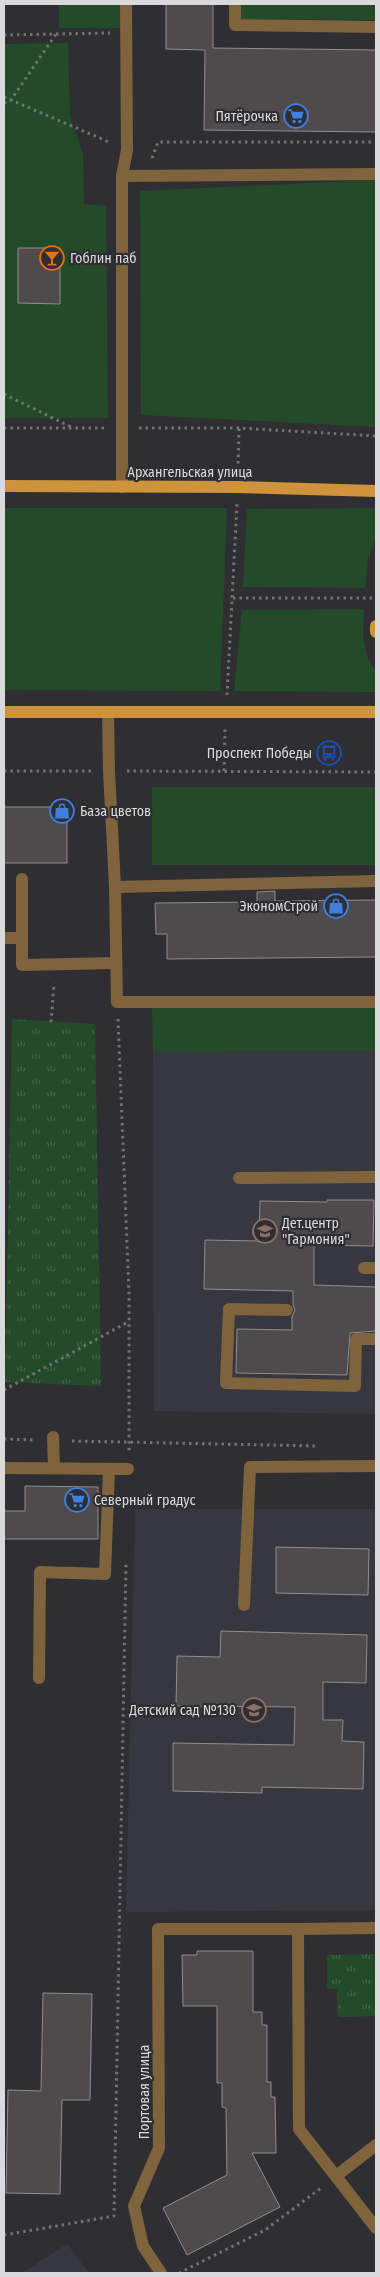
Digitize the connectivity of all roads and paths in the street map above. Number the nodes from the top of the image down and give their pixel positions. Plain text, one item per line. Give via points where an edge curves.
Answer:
1 (126, 4) edge
2 (236, 4) edge
3 (376, 27) edge
4 (125, 33) junction
5 (56, 34) junction
6 (4, 35) edge
7 (4, 97) edge
8 (10, 100) junction
9 (4, 103) edge
10 (158, 142) dead end
11 (376, 142) edge
12 (127, 150) junction
13 (376, 174) edge
14 (122, 176) junction
15 (4, 394) edge
16 (4, 428) edge
17 (72, 428) junction
18 (122, 428) junction
19 (240, 428) junction
20 (376, 436) edge
21 (4, 486) edge
22 (122, 487) junction
23 (238, 487) junction
24 (376, 491) edge
25 (233, 598) junction
26 (376, 598) edge
27 (376, 626) edge
28 (376, 632) edge
29 (4, 712) edge
30 (108, 712) junction
31 (226, 712) junction
32 (376, 712) edge
33 (4, 771) edge
34 (109, 771) junction
35 (224, 771) junction
36 (376, 772) edge
37 (22, 879) dead end
38 (376, 881) edge
39 (115, 887) junction
40 (4, 938) edge
41 (22, 938) junction
42 (115, 963) junction
43 (56, 964) junction
44 (117, 1002) junction
45 (376, 1002) edge
46 (51, 1022) dead end
47 (376, 1177) edge
48 (239, 1178) dead end
49 (287, 1310) dead end
50 (128, 1322) junction
51 (376, 1339) edge
52 (4, 1390) edge
53 (4, 1439) edge
54 (54, 1439) junction
55 (130, 1443) junction
56 (327, 1446) dead end
57 (376, 1466) edge
58 (4, 1468) edge
59 (54, 1468) junction
60 (109, 1468) junction
61 (128, 1469) joint
62 (126, 1558) dead end
63 (244, 1605) dead end
64 (39, 1678) dead end
65 (376, 1928) edge
66 (298, 1929) junction
67 (376, 2145) edge
68 (336, 2176) junction
69 (376, 2228) edge
70 (4, 2235) edge
71 (161, 2273) edge
72 (178, 2273) edge

1 - 4 street
2 - 3 street via 235,24
4 - 5 path
4 - 12 street
5 - 6 path
5 - 8 path
7 - 8 path
8 - 9 path
8 - 12 path
10 - 11 path
12 - 14 street
13 - 14 street
14 - 18 street
15 - 17 path
16 - 17 path
17 - 18 path
18 - 19 path
18 - 22 street
19 - 20 path
19 - 23 path
21 - 22 main road, Архангельская улица
22 - 23 main road, Архангельская улица
23 - 24 main road, Архангельская улица
23 - 25 path
25 - 26 path
25 - 31 path
27 - 28 main road
29 - 30 main road
30 - 31 main road
30 - 34 street
31 - 32 main road
31 - 35 path
33 - 34 path
34 - 35 path
34 - 39 street
35 - 36 path
37 - 41 street
38 - 39 street
39 - 42 street
40 - 41 street
41 - 43 street via 22,965
42 - 43 street
42 - 44 street
43 - 46 path
44 - 45 street
44 - 50 path
47 - 48 street
49 - 51 street via 229,1309 226,1383 355,1386 356,1339
50 - 52 path
50 - 55 path
53 - 54 path
54 - 55 path
54 - 59 street
55 - 56 path
55 - 61 path
57 - 63 street via 250,1467
58 - 59 street
59 - 60 street
60 - 61 street
60 - 64 street via 105,1574 40,1572
62 - 70 path via 114,2216
65 - 66 street
66 - 68 street via 299,2129
66 - 71 street, Портовая улица via 158,1930 159,2148 134,2206 143,2246
67 - 68 street
68 - 69 street
68 - 72 path via 266,2230

